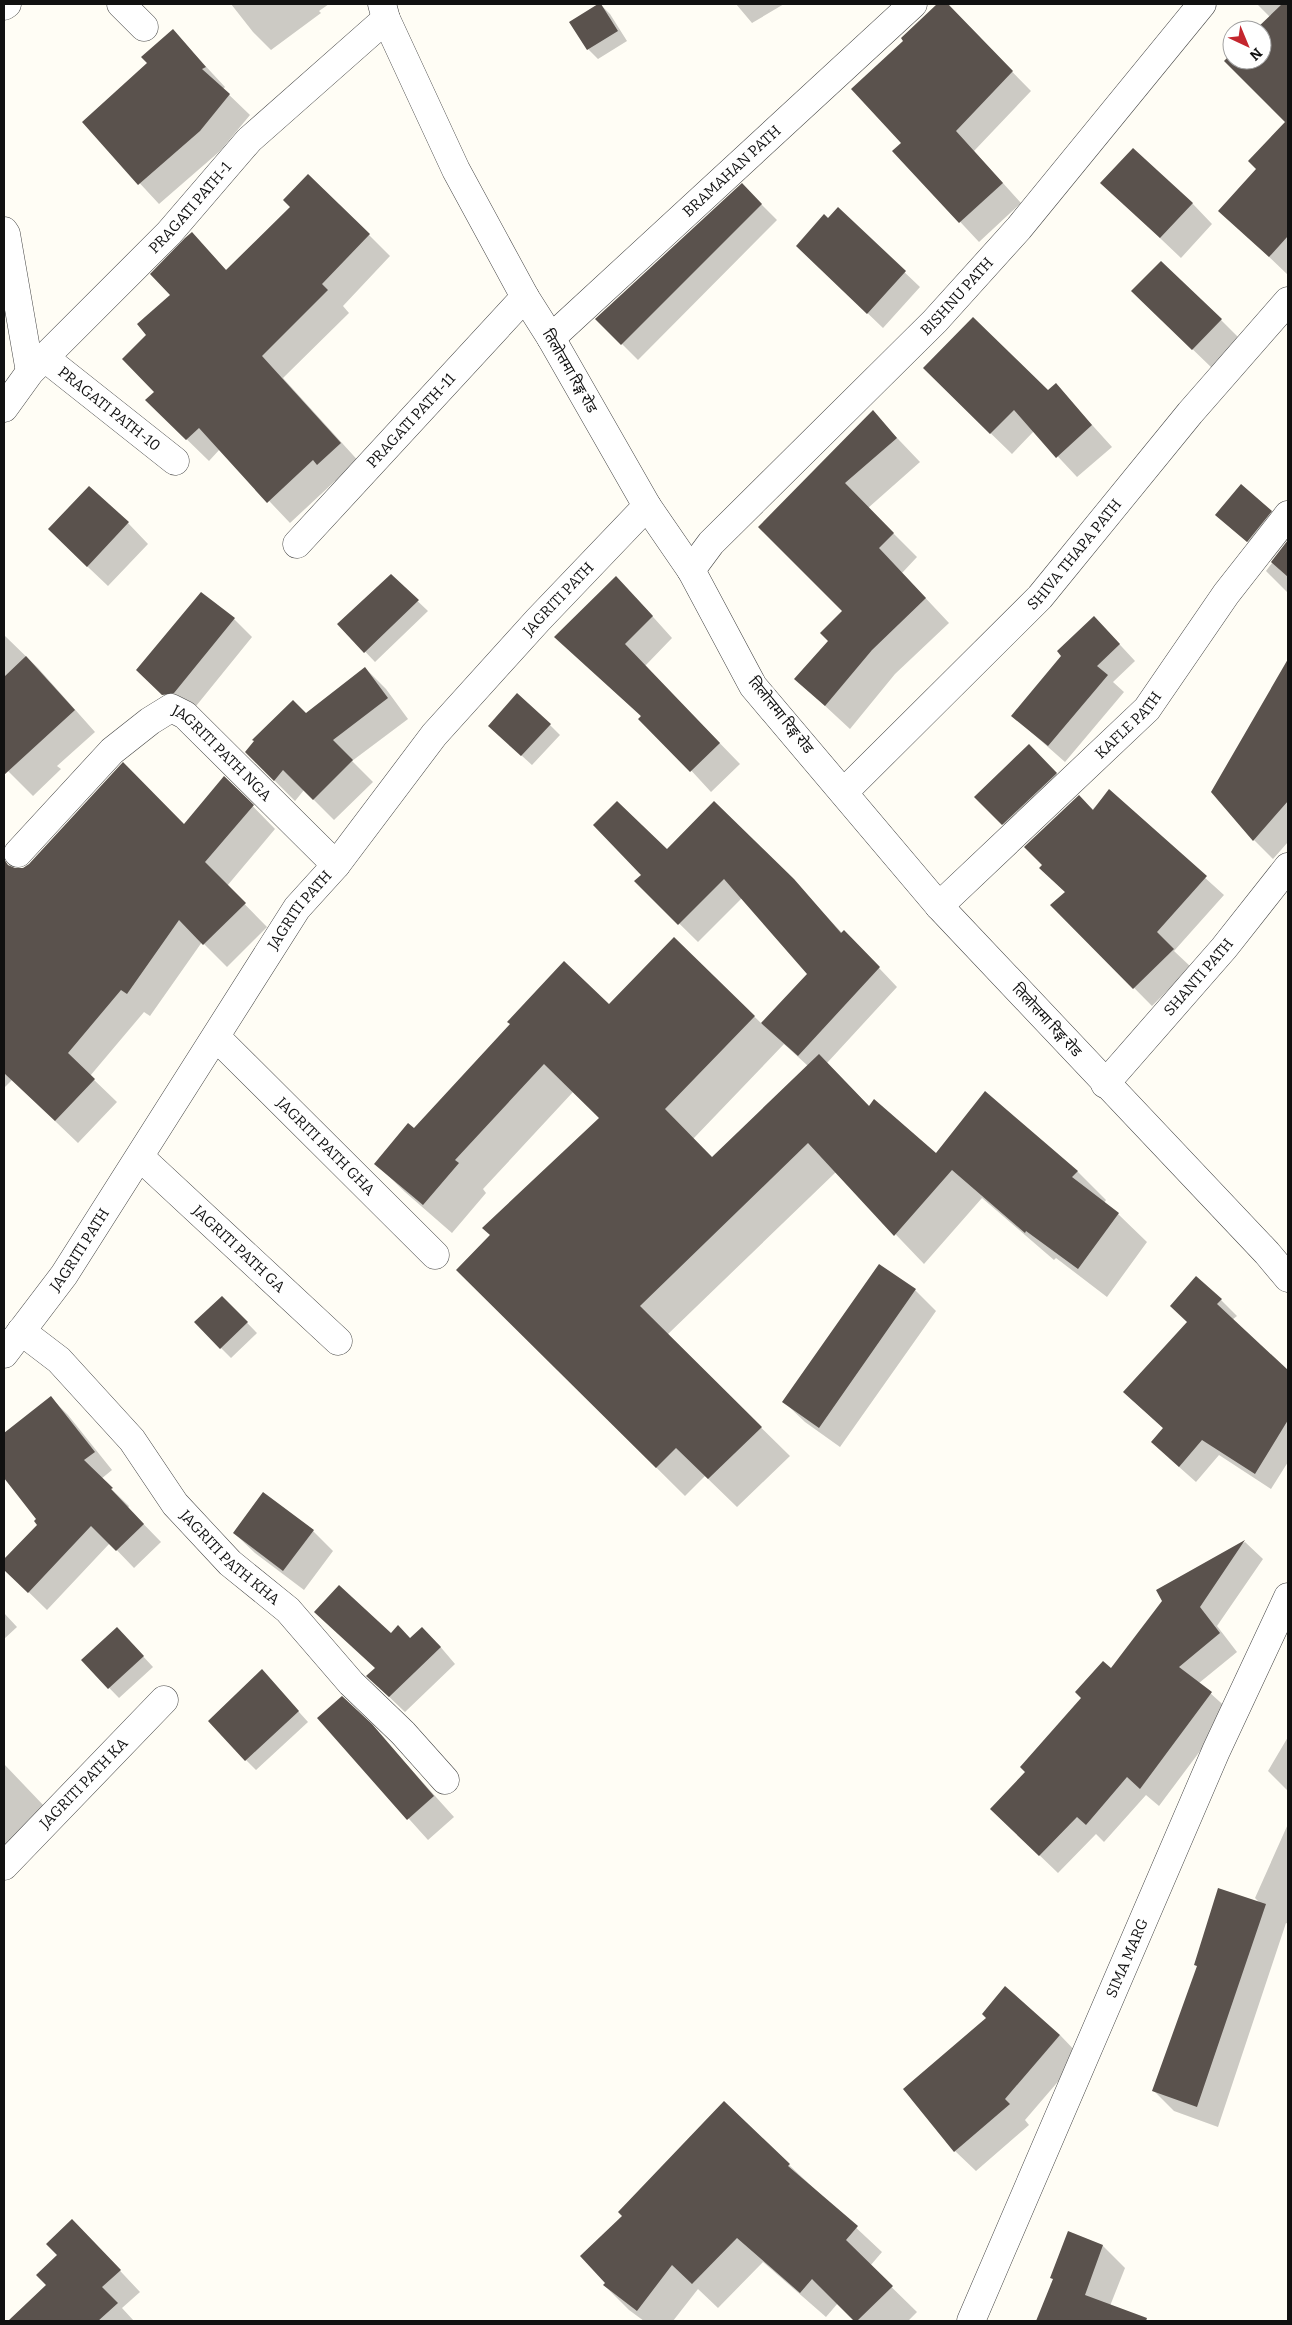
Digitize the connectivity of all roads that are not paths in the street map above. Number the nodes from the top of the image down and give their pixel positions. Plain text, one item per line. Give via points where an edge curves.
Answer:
1 (121, 4) edge
2 (913, 4) edge
3 (1202, 4) edge
4 (384, 11) edge
5 (144, 27) dead end
6 (4, 231) edge
7 (525, 297) junction
8 (1288, 301) edge
9 (552, 338) junction
10 (38, 365) junction
11 (4, 408) edge
12 (175, 461) dead end
13 (647, 506) junction
14 (1288, 516) edge
15 (297, 544) dead end
16 (691, 570) junction
17 (844, 792) junction
18 (18, 853) dead end
19 (336, 865) junction
20 (1288, 867) edge
21 (939, 906) junction
22 (216, 1037) junction
23 (1105, 1084) junction
24 (140, 1157) junction
25 (435, 1255) dead end
26 (1288, 1278) edge
27 (21, 1331) junction
28 (338, 1341) dead end
29 (4, 1354) edge
30 (1288, 1597) edge
31 (164, 1700) dead end
32 (445, 1780) dead end
33 (4, 1866) edge
34 (971, 2321) edge

1 - 5 street
2 - 9 street, BRAMAHAN PATH
3 - 16 street, BISHNU PATH via 1020,228 935,321 711,543
4 - 7 street, तिलोत्तमा रिङ्ग रोड via 456,170
4 - 10 street, PRAGATI PATH-1 via 249,140 169,233
6 - 10 street
7 - 9 street, तिलोत्तमा रिङ्ग रोड
7 - 15 street, PRAGATI PATH-11
8 - 17 street, SHIVA THAPA PATH via 1190,413 1040,597
9 - 13 street, तिलोत्तमा रिङ्ग रोड
10 - 11 street, PRAGATI PATH-1
10 - 12 street, PRAGATI PATH-10
13 - 16 street, तिलोत्तमा रिङ्ग रोड
13 - 19 street, JAGRITI PATH via 434,735
14 - 21 street, KAFLE PATH via 1226,594 1147,709
16 - 17 street, तिलोत्तमा रिङ्ग रोड via 753,686
17 - 21 street, तिलोत्तमा रिङ्ग रोड
18 - 19 street, JAGRITI PATH NGA via 112,751 171,708 185,714
19 - 22 street, JAGRITI PATH via 297,908
20 - 23 street, SHANTI PATH via 1224,948
21 - 23 street, तिलोत्तमा रिङ्ग रोड
22 - 24 street, JAGRITI PATH
22 - 25 street, JAGRITI PATH GHA
23 - 26 street, तिलोत्तमा रिङ्ग रोड via 1268,1253
24 - 27 street, JAGRITI PATH via 64,1275
24 - 28 street, JAGRITI PATH GA
27 - 29 street, JAGRITI PATH
27 - 32 street, JAGRITI PATH KHA via 59,1360 132,1440 175,1504 230,1563 288,1610 351,1683 403,1732
30 - 34 street, SIMA MARG via 1216,1751
31 - 33 street, JAGRITI PATH KA

